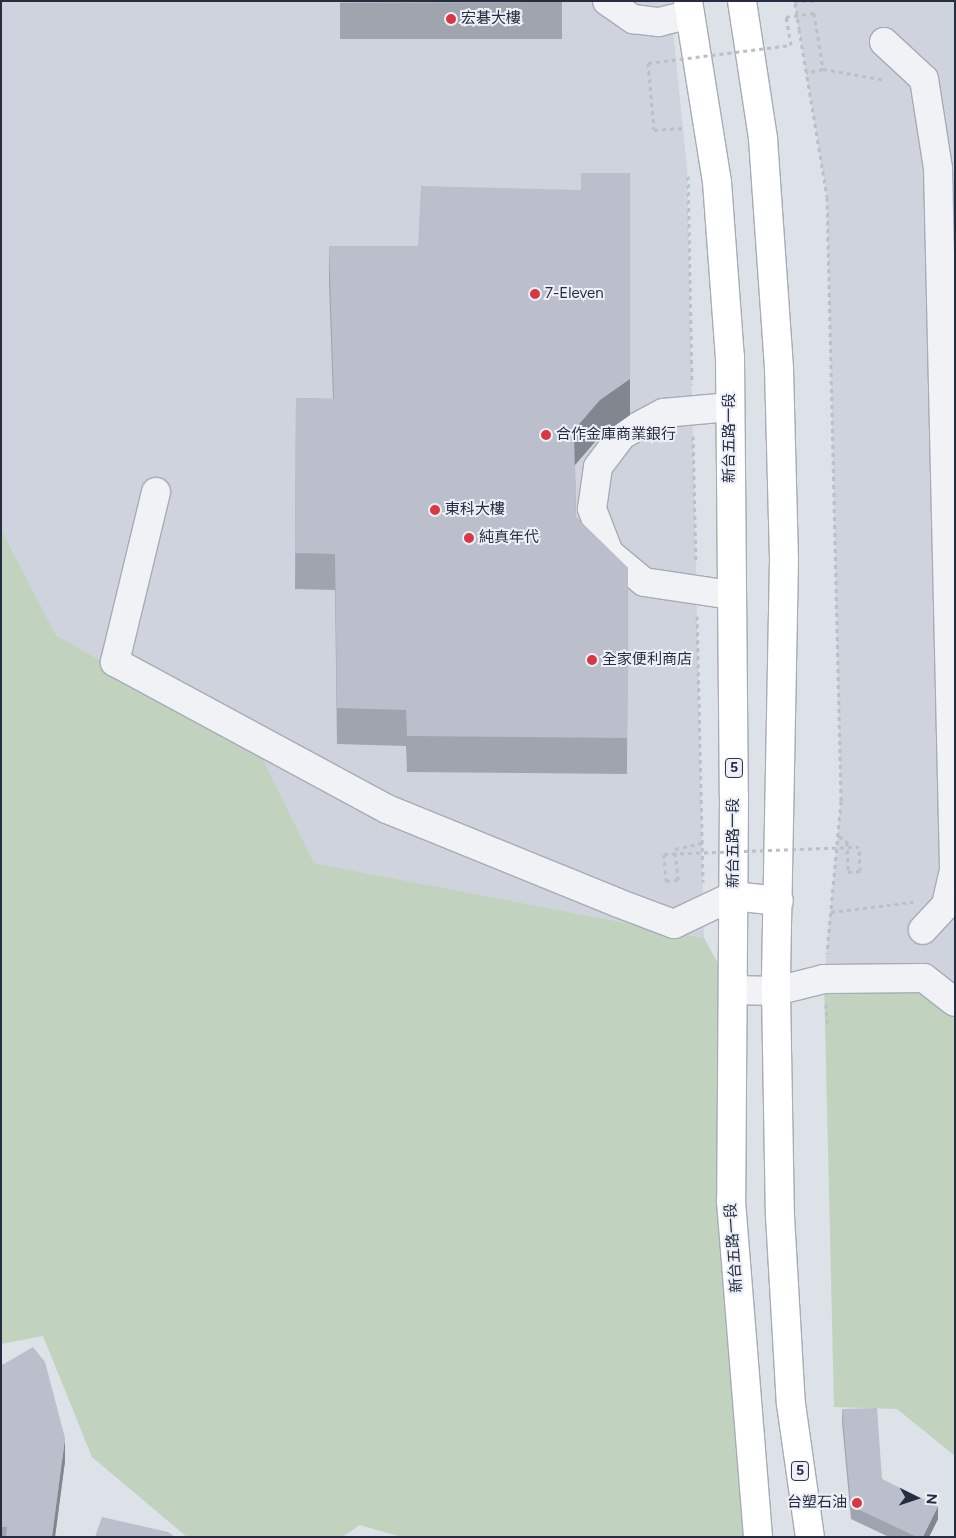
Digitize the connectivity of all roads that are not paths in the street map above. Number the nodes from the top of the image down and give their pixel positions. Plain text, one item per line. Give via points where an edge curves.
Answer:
1 (607, 1) edge
2 (742, 1) edge
3 (684, 11) edge
4 (884, 42) dead end
5 (730, 407) junction
6 (156, 492) dead end
7 (731, 595) junction
8 (733, 896) junction
9 (780, 901) junction
10 (923, 930) dead end
11 (824, 979) junction
12 (733, 990) junction
13 (776, 991) junction
14 (955, 991) edge
15 (955, 1002) edge
16 (758, 1537) edge
17 (810, 1537) edge

1 - 3 street via 633,18 659,22
2 - 9 main road, 5 via 763,139 779,369 784,560
3 - 5 main road, 新台五路一段 / 5 via 717,182
4 - 10 street via 924,78 938,168 954,870 946,905
5 - 7 main road, 新台五路一段 / 5
5 - 7 street via 692,413 663,413 622,435 598,467 592,509 609,553 644,582
6 - 8 street via 115,662 387,809 674,924
7 - 8 main road, 新台五路一段 / 5
8 - 9 main road
8 - 12 main road, 新台五路一段 / 5
9 - 13 main road, 5
11 - 13 street
11 - 14 street via 844,968 924,966
11 - 15 street via 924,978
12 - 13 street
12 - 16 main road, 新台五路一段 / 5 via 730,1201
13 - 17 main road, 5 via 780,1216 791,1404

